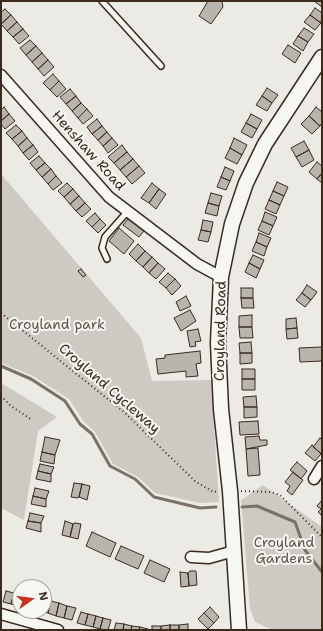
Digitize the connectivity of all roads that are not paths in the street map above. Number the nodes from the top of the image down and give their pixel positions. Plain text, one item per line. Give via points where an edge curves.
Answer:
1 (102, 1) edge
2 (322, 57) edge
3 (161, 66) dead end
4 (1, 75) edge
5 (128, 211) junction
6 (107, 259) dead end
7 (221, 277) junction
8 (322, 466) edge
9 (314, 479) dead end
10 (234, 551) junction
11 (192, 557) dead end
12 (1, 614) edge
13 (58, 630) edge
14 (239, 630) edge

1 - 3 lane
2 - 7 main road, Croyland Road via 266,144 246,183 232,224
4 - 5 street, Henshaw Road via 109,197
5 - 6 lane via 105,237 102,248
5 - 7 street, Henshaw Road via 197,264
7 - 10 main road, Croyland Road via 218,343 221,409
8 - 9 street
10 - 11 street via 209,558
10 - 14 main road, Croyland Road
12 - 13 street

